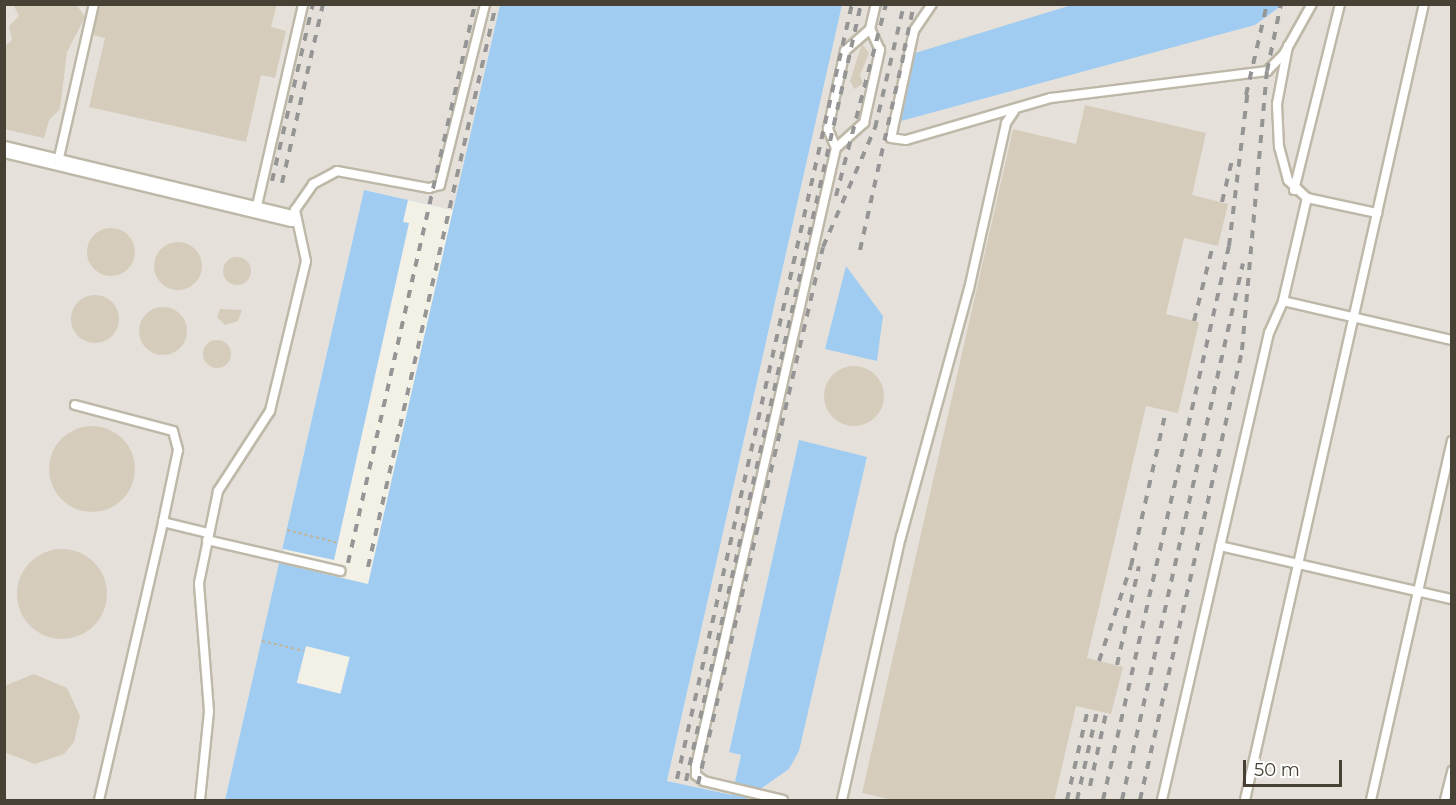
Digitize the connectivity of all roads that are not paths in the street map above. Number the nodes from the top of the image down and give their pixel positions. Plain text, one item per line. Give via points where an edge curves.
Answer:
1 (93, 4) edge
2 (303, 4) edge
3 (485, 4) edge
4 (876, 4) edge
5 (932, 4) edge
6 (1312, 4) edge
7 (1340, 4) edge
8 (1424, 4) edge
9 (870, 29) junction
10 (1288, 46) junction
11 (1014, 111) junction
12 (836, 148) junction
13 (4, 149) edge
14 (58, 162) junction
15 (1294, 190) junction
16 (1307, 198) junction
17 (256, 210) junction
18 (1377, 213) junction
19 (292, 218) junction
20 (1283, 301) junction
21 (1354, 318) junction
22 (1452, 340) edge
23 (75, 405) dead end
24 (1452, 441) edge
25 (163, 522) junction
26 (207, 537) junction
27 (1220, 546) junction
28 (1298, 566) junction
29 (340, 571) dead end
30 (1418, 592) junction
31 (1452, 599) edge
32 (1452, 771) edge
33 (99, 801) edge
34 (200, 801) edge
35 (783, 801) edge
36 (842, 801) edge
37 (1162, 801) edge
38 (1245, 801) edge
39 (1371, 801) edge
40 (1445, 801) edge

1 - 14 lane
2 - 17 lane
3 - 19 lane via 440,185 429,188 337,171 313,184
4 - 9 lane
5 - 11 lane via 914,31 891,138 906,140
6 - 10 lane
7 - 15 lane
8 - 18 lane
9 - 12 lane via 845,51 828,129
9 - 12 lane via 880,50 864,123
10 - 11 lane via 1267,71 1051,98
10 - 15 lane via 1277,128 1284,167
11 - 36 lane via 1006,123 969,289 901,537
12 - 35 lane via 695,772 704,781
13 - 14 street
14 - 17 street
15 - 16 lane
16 - 18 lane
16 - 20 lane
17 - 19 street
18 - 21 lane
19 - 26 lane via 305,243 306,261 270,411 256,439 225,477
20 - 21 lane
20 - 27 lane via 1269,333
21 - 22 lane
21 - 28 lane
23 - 25 lane via 173,431 178,450
24 - 30 lane
25 - 26 lane
25 - 33 lane
26 - 29 lane
26 - 34 lane via 199,608 209,678 208,742
27 - 28 lane
27 - 37 lane
28 - 30 lane
28 - 38 lane
30 - 31 lane
30 - 39 lane
32 - 40 lane

